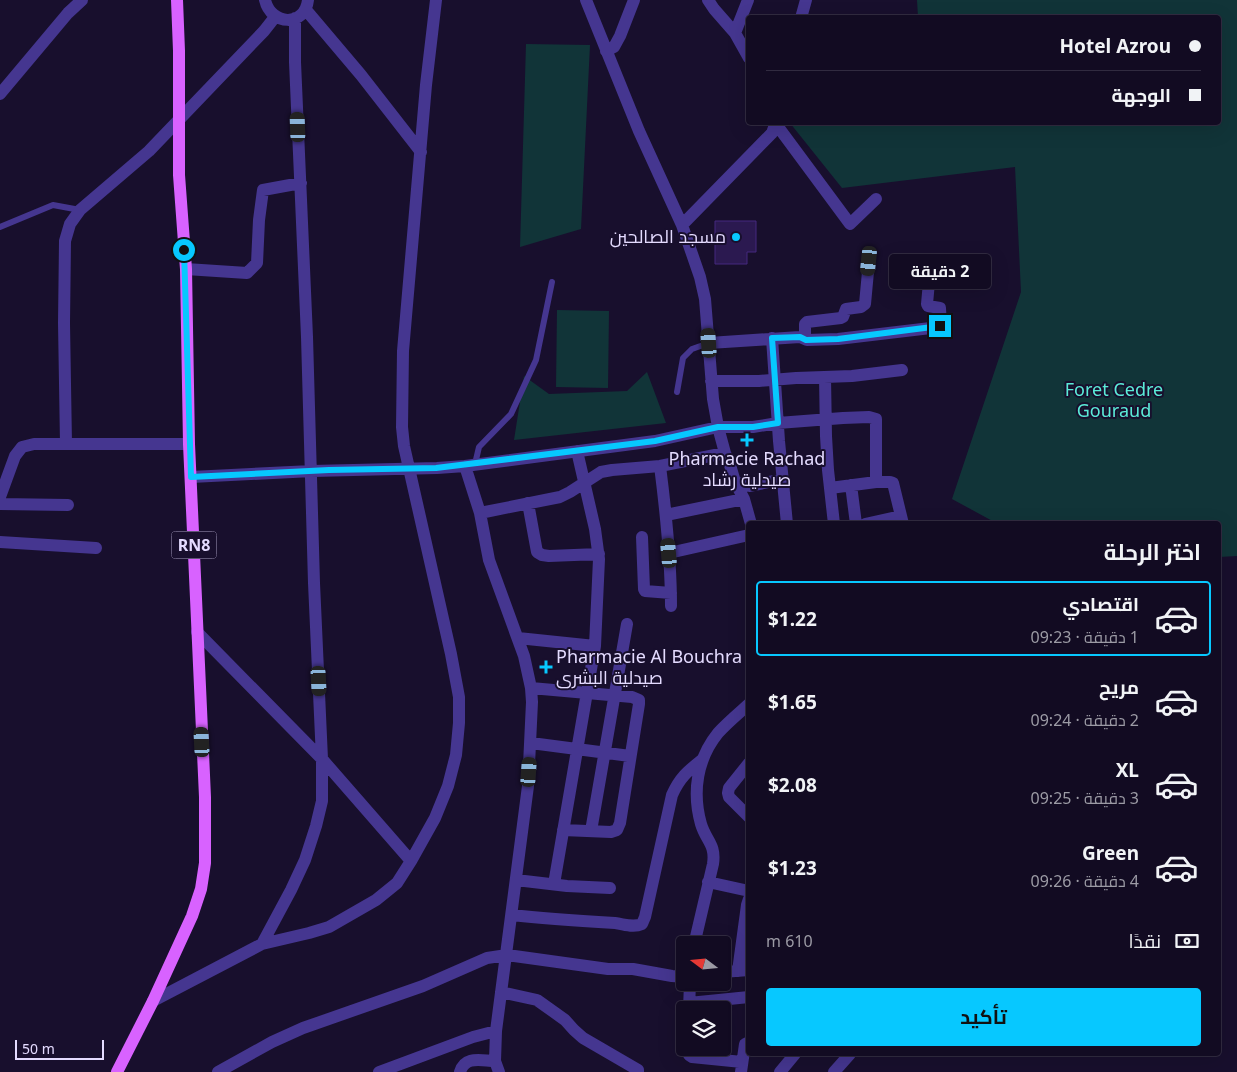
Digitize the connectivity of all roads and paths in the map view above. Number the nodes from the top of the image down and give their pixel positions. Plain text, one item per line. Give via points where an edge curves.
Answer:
1 (82, 0) edge
2 (177, 0) edge
3 (265, 0) edge
4 (436, 0) edge
5 (586, 0) edge
6 (634, 0) edge
7 (748, 0) edge
8 (806, 0) edge
9 (713, 3) edge
10 (307, 5) edge
11 (802, 15) edge
12 (276, 17) junction
13 (296, 18) junction
14 (734, 34) junction
15 (746, 49) edge
16 (606, 50) junction
17 (0, 94) edge
18 (179, 122) junction
19 (775, 125) edge
20 (777, 125) edge
21 (421, 152) junction
22 (301, 183) junction
23 (874, 195) dead end
24 (80, 210) junction
25 (682, 225) junction
26 (0, 227) edge
27 (869, 261) dead end
28 (186, 269) junction
29 (552, 282) dead end
30 (928, 282) dead end
31 (772, 338) junction
32 (805, 339) junction
33 (709, 343) junction
34 (902, 370) dead end
35 (826, 377) junction
36 (774, 380) junction
37 (711, 381) junction
38 (677, 392) dead end
39 (826, 419) junction
40 (778, 423) junction
41 (718, 427) junction
42 (66, 444) junction
43 (189, 444) junction
44 (577, 451) junction
45 (725, 453) junction
46 (470, 465) junction
47 (660, 466) junction
48 (409, 468) junction
49 (312, 471) junction
50 (191, 477) junction
51 (783, 479) junction
52 (735, 482) junction
53 (876, 482) junction
54 (584, 483) junction
55 (851, 486) junction
56 (830, 488) junction
57 (0, 497) edge
58 (744, 499) junction
59 (528, 503) junction
60 (0, 504) edge
61 (68, 505) dead end
62 (480, 513) junction
63 (666, 515) junction
64 (902, 520) edge
65 (750, 521) edge
66 (787, 521) edge
67 (834, 521) edge
68 (856, 521) edge
69 (642, 537) dead end
70 (746, 537) edge
71 (0, 542) edge
72 (96, 548) dead end
73 (669, 553) junction
74 (598, 554) junction
75 (671, 593) junction
76 (671, 606) dead end
77 (627, 624) dead end
78 (197, 632) junction
79 (518, 638) junction
80 (595, 646) junction
81 (531, 688) junction
82 (587, 693) junction
83 (614, 695) junction
84 (746, 707) edge
85 (531, 743) junction
86 (577, 749) junction
87 (604, 753) junction
88 (630, 756) junction
89 (322, 759) junction
90 (703, 759) junction
91 (746, 767) edge
92 (746, 814) edge
93 (563, 830) junction
94 (591, 832) junction
95 (411, 861) junction
96 (516, 880) junction
97 (708, 882) junction
98 (554, 884) junction
99 (610, 888) dead end
100 (746, 890) edge
101 (512, 915) junction
102 (746, 921) edge
103 (696, 936) edge
104 (262, 944) junction
105 (507, 954) junction
106 (743, 970) edge
107 (676, 976) edge
108 (501, 992) junction
109 (746, 997) edge
110 (153, 1001) junction
111 (722, 1001) edge
112 (496, 1031) junction
113 (746, 1044) edge
114 (690, 1056) edge
115 (793, 1056) edge
116 (844, 1056) edge
117 (497, 1067) edge
118 (742, 1067) edge
119 (640, 1071) edge
120 (117, 1072) edge
121 (218, 1072) edge
122 (380, 1072) edge
123 (460, 1072) edge
124 (780, 1072) edge
125 (834, 1072) edge

1 - 17 street
2 - 18 main road, RN8
3 - 12 street via 270,13
4 - 21 street
5 - 16 street
6 - 16 street via 614,47
7 - 14 street
8 - 11 street
9 - 14 street
10 - 13 street
10 - 21 street
12 - 13 street via 282,20
12 - 18 street
13 - 22 street
14 - 15 street
16 - 25 street
18 - 24 street
18 - 28 main road, RN8 via 179,175
19 - 25 street
20 - 23 street via 850,224
21 - 48 street via 404,351 402,427
22 - 28 street via 263,190 257,263 247,273
22 - 49 street
24 - 26 lane via 53,205
24 - 42 street via 70,224 65,241
25 - 33 street via 700,277
27 - 32 street via 864,305 846,309 841,318 807,322
28 - 43 main road, RN8
29 - 46 lane via 536,360 510,414 478,447
30 - 32 street via 926,304 940,308 939,327 838,339
31 - 32 street
31 - 33 street
31 - 36 street
33 - 37 street
33 - 38 lane via 692,349 683,358
34 - 35 street
35 - 36 street
35 - 39 street
36 - 37 street
36 - 40 street
37 - 41 street
39 - 40 street
39 - 53 street via 876,419
39 - 56 street
40 - 41 street
40 - 51 street
41 - 44 street via 655,441
41 - 45 street
42 - 43 street
42 - 57 street via 34,444 22,448 15,456
43 - 50 main road, RN8
44 - 46 street
44 - 54 street
45 - 47 street
45 - 52 street
46 - 48 street
46 - 62 street
47 - 54 street via 601,472
47 - 63 street
48 - 49 street
48 - 95 street via 452,654 460,723 448,786
49 - 50 street
49 - 89 street
50 - 78 main road, RN8
51 - 52 street via 750,486
51 - 66 street
52 - 58 street
53 - 55 street
53 - 64 street via 893,483
54 - 59 street via 560,497
54 - 74 street
55 - 56 street
55 - 68 street
56 - 67 street
58 - 63 street
58 - 65 street
59 - 62 street
59 - 74 street via 537,552 549,556
60 - 61 street
62 - 79 street via 489,560
63 - 73 street
69 - 75 street via 645,591
70 - 73 street
71 - 72 street
73 - 75 street
74 - 80 street
75 - 76 street
77 - 83 street
78 - 89 street
78 - 110 main road, RN8 via 205,863 192,916
79 - 80 street
79 - 81 street
80 - 82 street
81 - 82 street
81 - 85 street
82 - 83 street
82 - 86 street
83 - 87 street
83 - 88 street via 639,700
84 - 90 street via 719,732
85 - 86 street
85 - 96 street
86 - 87 street
86 - 93 street
87 - 88 street
87 - 94 street
88 - 94 street via 617,830
89 - 95 street
89 - 104 street via 322,801 305,860
90 - 97 street via 697,775 696,796 702,827 714,853
90 - 101 street via 677,783 672,795 642,924
91 - 92 street via 728,793
93 - 94 street
93 - 98 street
95 - 104 street via 397,883 352,915 330,927
96 - 98 street
96 - 101 street
97 - 100 street
97 - 103 street
98 - 99 street
101 - 105 street
102 - 106 street
104 - 110 street
105 - 107 street
105 - 108 street
105 - 121 street via 486,958 423,986 303,1028
108 - 112 street
108 - 119 street via 537,1000 583,1038
109 - 111 street
110 - 120 main road, RN8
112 - 117 street
112 - 122 street
113 - 118 street
114 - 118 street
115 - 124 street
116 - 125 street
117 - 123 street via 470,1060

